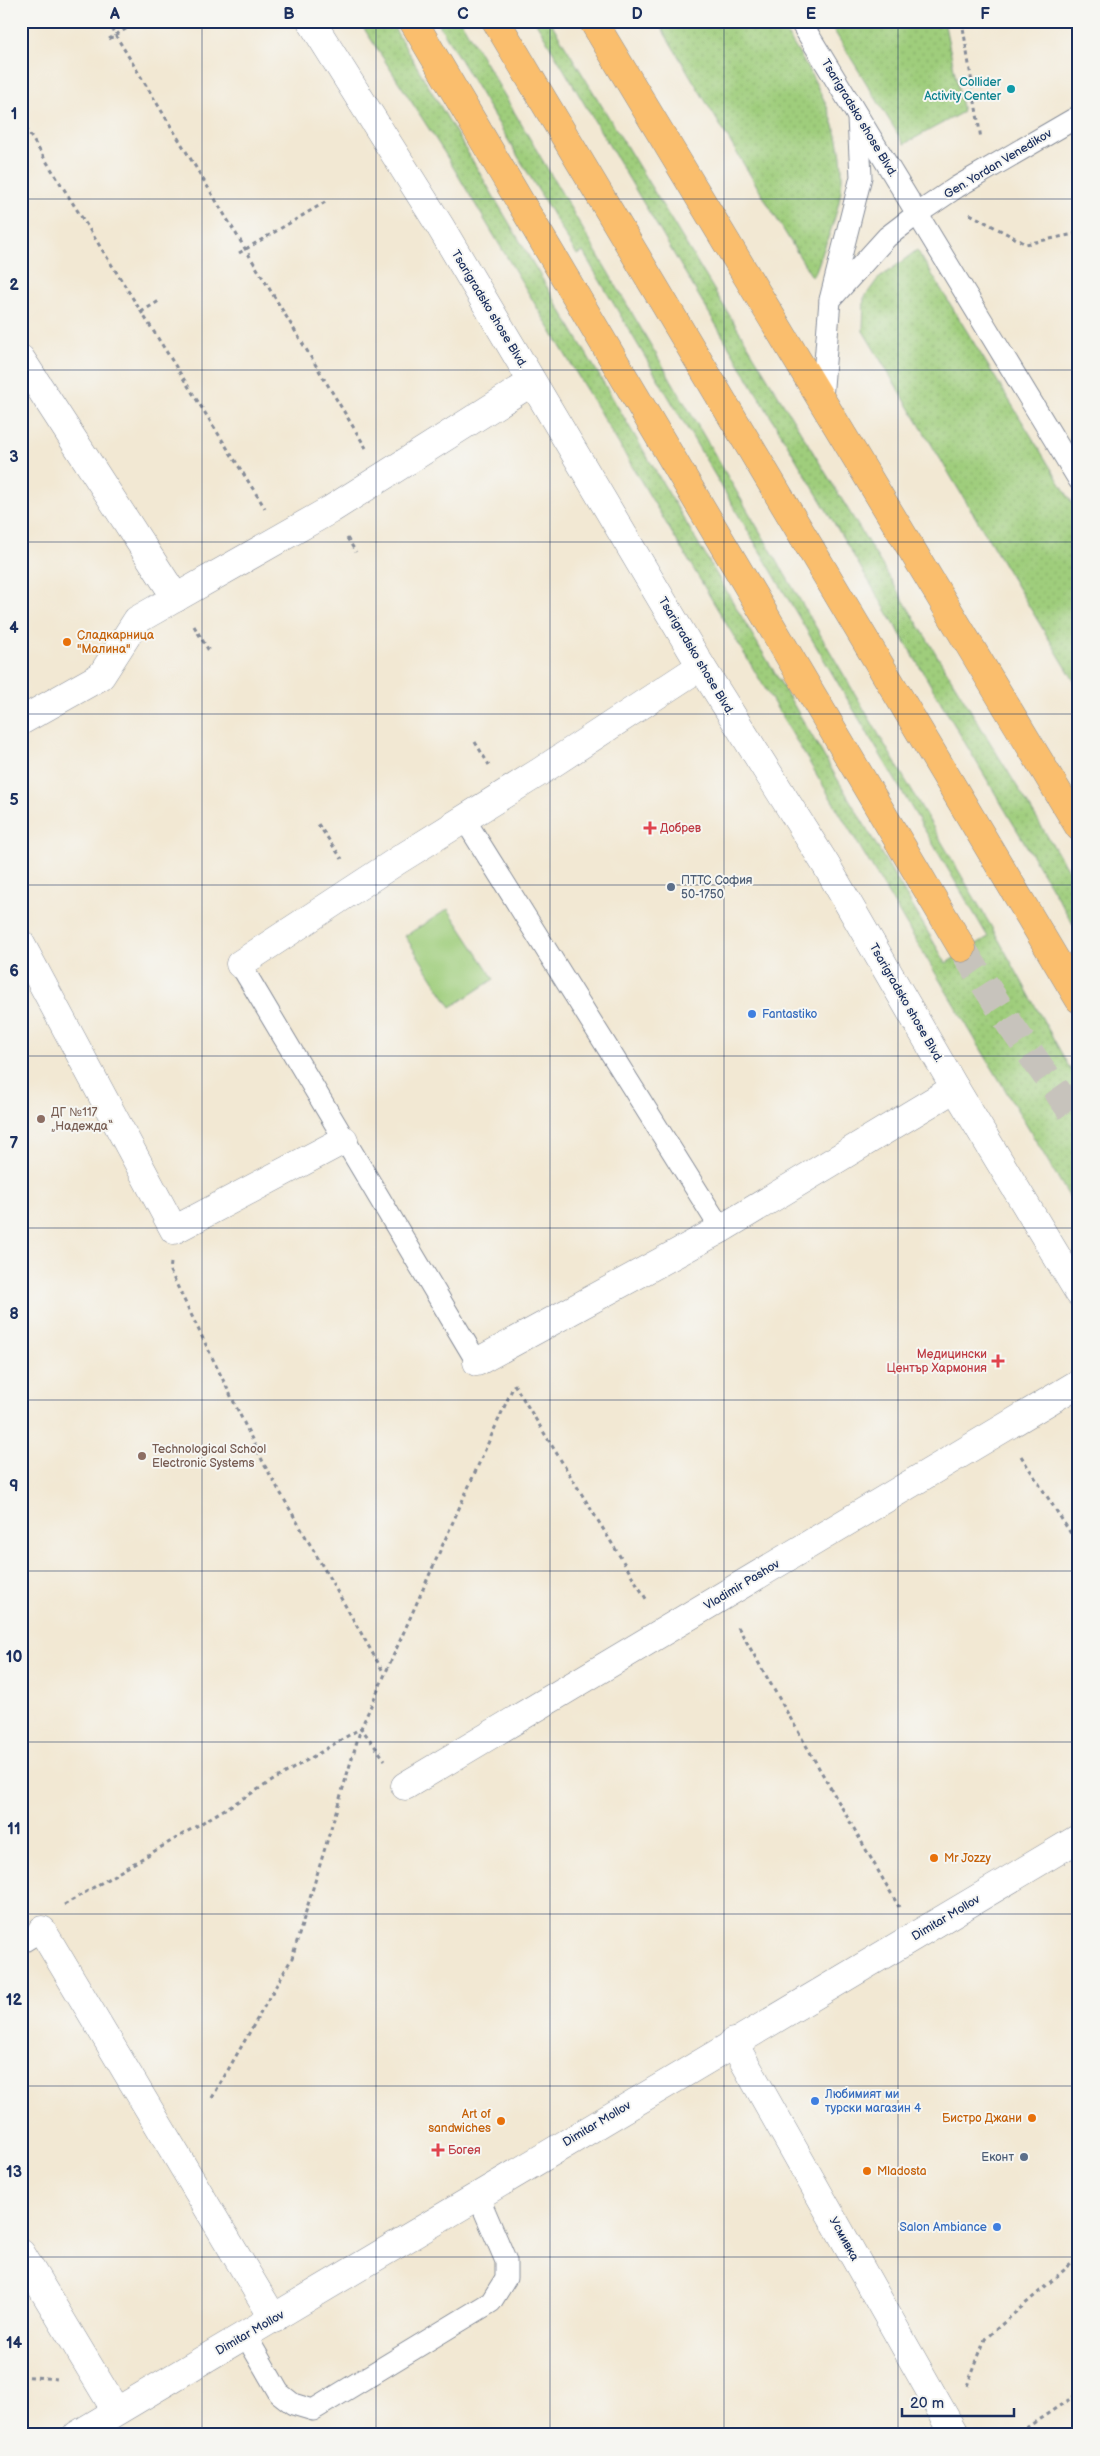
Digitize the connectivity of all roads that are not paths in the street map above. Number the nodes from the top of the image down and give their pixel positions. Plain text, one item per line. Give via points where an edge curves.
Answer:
1 (311, 21) edge
2 (413, 21) edge
3 (496, 21) edge
4 (593, 21) edge
5 (800, 21) edge
6 (857, 115) junction
7 (1079, 116) edge
8 (918, 214) junction
9 (830, 300) junction
10 (21, 359) edge
11 (532, 382) junction
12 (822, 399) junction
13 (1079, 480) edge
14 (176, 598) junction
15 (701, 666) junction
16 (21, 721) edge
17 (465, 820) junction
18 (1079, 827) edge
19 (21, 944) edge
20 (962, 948) tunnel mouth
21 (240, 964) joint
22 (1079, 999) edge
23 (955, 1088) junction
24 (344, 1140) junction
25 (721, 1229) junction
26 (1079, 1293) edge
27 (486, 1357) joint
28 (1079, 1383) edge
29 (405, 1786) road end
30 (1079, 1838) edge
31 (32, 1936) edge
32 (733, 2042) junction
33 (478, 2196) junction
34 (21, 2253) edge
35 (274, 2319) junction
36 (246, 2336) junction
37 (116, 2410) junction
38 (947, 2432) edge
39 (77, 2435) edge

1 - 11 street, Tsarigradsko shose Blvd. via 440,226
2 - 20 highway
3 - 22 highway
4 - 12 highway
5 - 6 lane, Tsarigradsko shose Blvd.
6 - 8 lane, Tsarigradsko shose Blvd.
6 - 9 lane via 861,177
7 - 8 lane, Gen. Yordan Venedikov
8 - 9 lane, Gen. Yordan Venedikov via 888,238
8 - 13 lane, Tsarigradsko shose Blvd.
9 - 12 lane
10 - 14 street
11 - 14 street via 383,476
11 - 15 street, Tsarigradsko shose Blvd.
12 - 18 highway
14 - 16 street via 137,620 101,676
15 - 17 street
15 - 23 street, Tsarigradsko shose Blvd. via 826,865
17 - 21 street
17 - 25 lane
19 - 24 street via 174,1230
21 - 24 lane
23 - 25 street
23 - 26 street, Tsarigradsko shose Blvd.
24 - 27 lane
25 - 27 street
28 - 29 street, Vladimir Pashov
30 - 32 street, Dimitar Mollov
31 - 35 street
32 - 33 street, Dimitar Mollov
32 - 38 street, Усмивка
33 - 35 street, Dimitar Mollov
33 - 36 lane via 506,2261 506,2278 490,2302 313,2410 294,2404 279,2393
34 - 37 street
35 - 36 street, Dimitar Mollov
36 - 37 street, Dimitar Mollov
37 - 39 street, Dimitar Mollov

